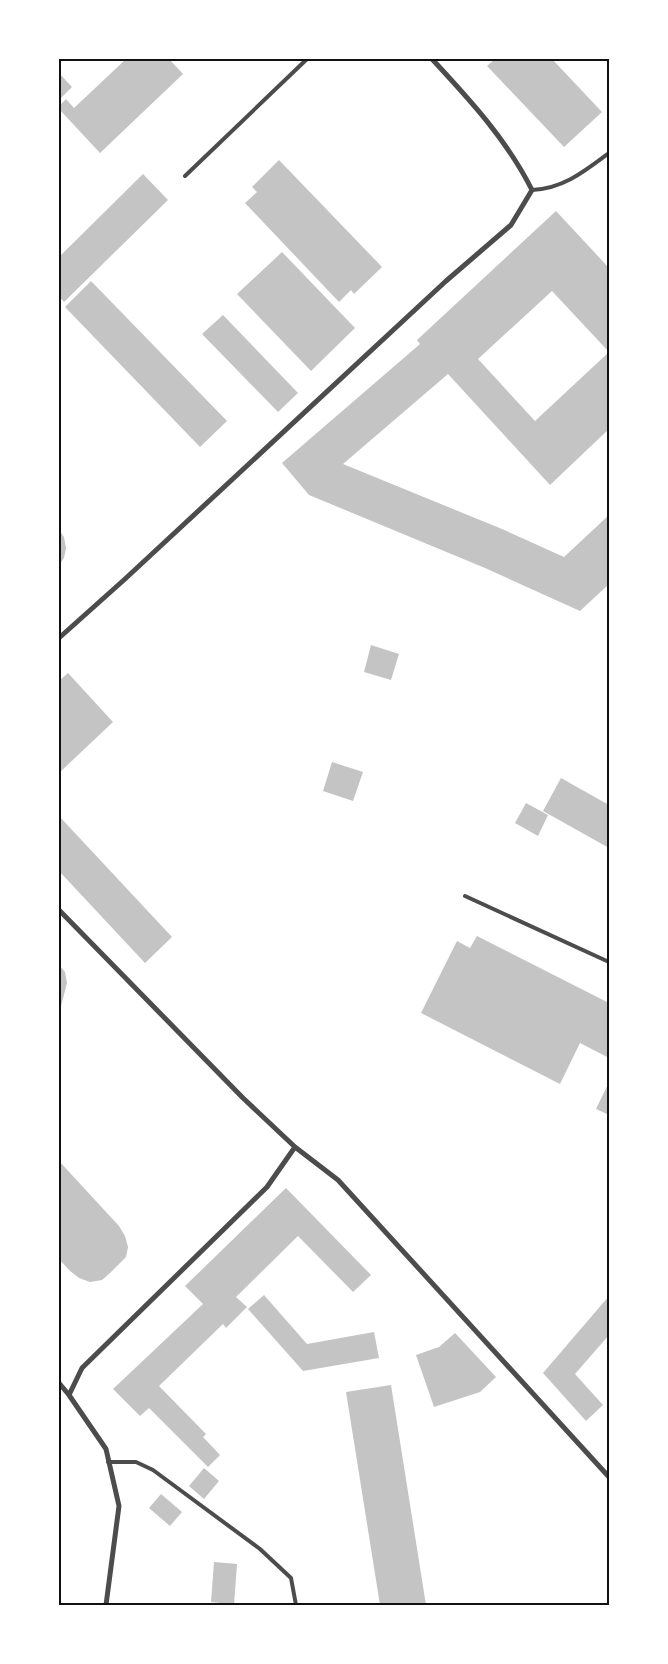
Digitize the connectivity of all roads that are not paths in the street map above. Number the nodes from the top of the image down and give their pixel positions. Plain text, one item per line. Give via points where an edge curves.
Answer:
1 (307, 59) edge
2 (432, 59) edge
3 (609, 153) edge
4 (185, 176) dead end
5 (532, 190) junction
6 (59, 638) edge
7 (465, 896) dead end
8 (59, 910) edge
9 (609, 962) edge
10 (295, 1147) junction
11 (59, 1383) edge
12 (69, 1395) junction
13 (108, 1462) junction
14 (609, 1477) edge
15 (106, 1605) edge
16 (296, 1605) edge

1 - 4 lane
2 - 5 street via 491,124
3 - 5 lane via 573,179 546,189
5 - 6 street via 511,226 446,281
7 - 9 lane
8 - 10 street
10 - 12 street via 267,1187 82,1368
10 - 14 street via 338,1180
11 - 12 street
12 - 13 street via 106,1450
13 - 15 street via 119,1506
13 - 16 lane via 136,1462 153,1470 260,1549 291,1578

